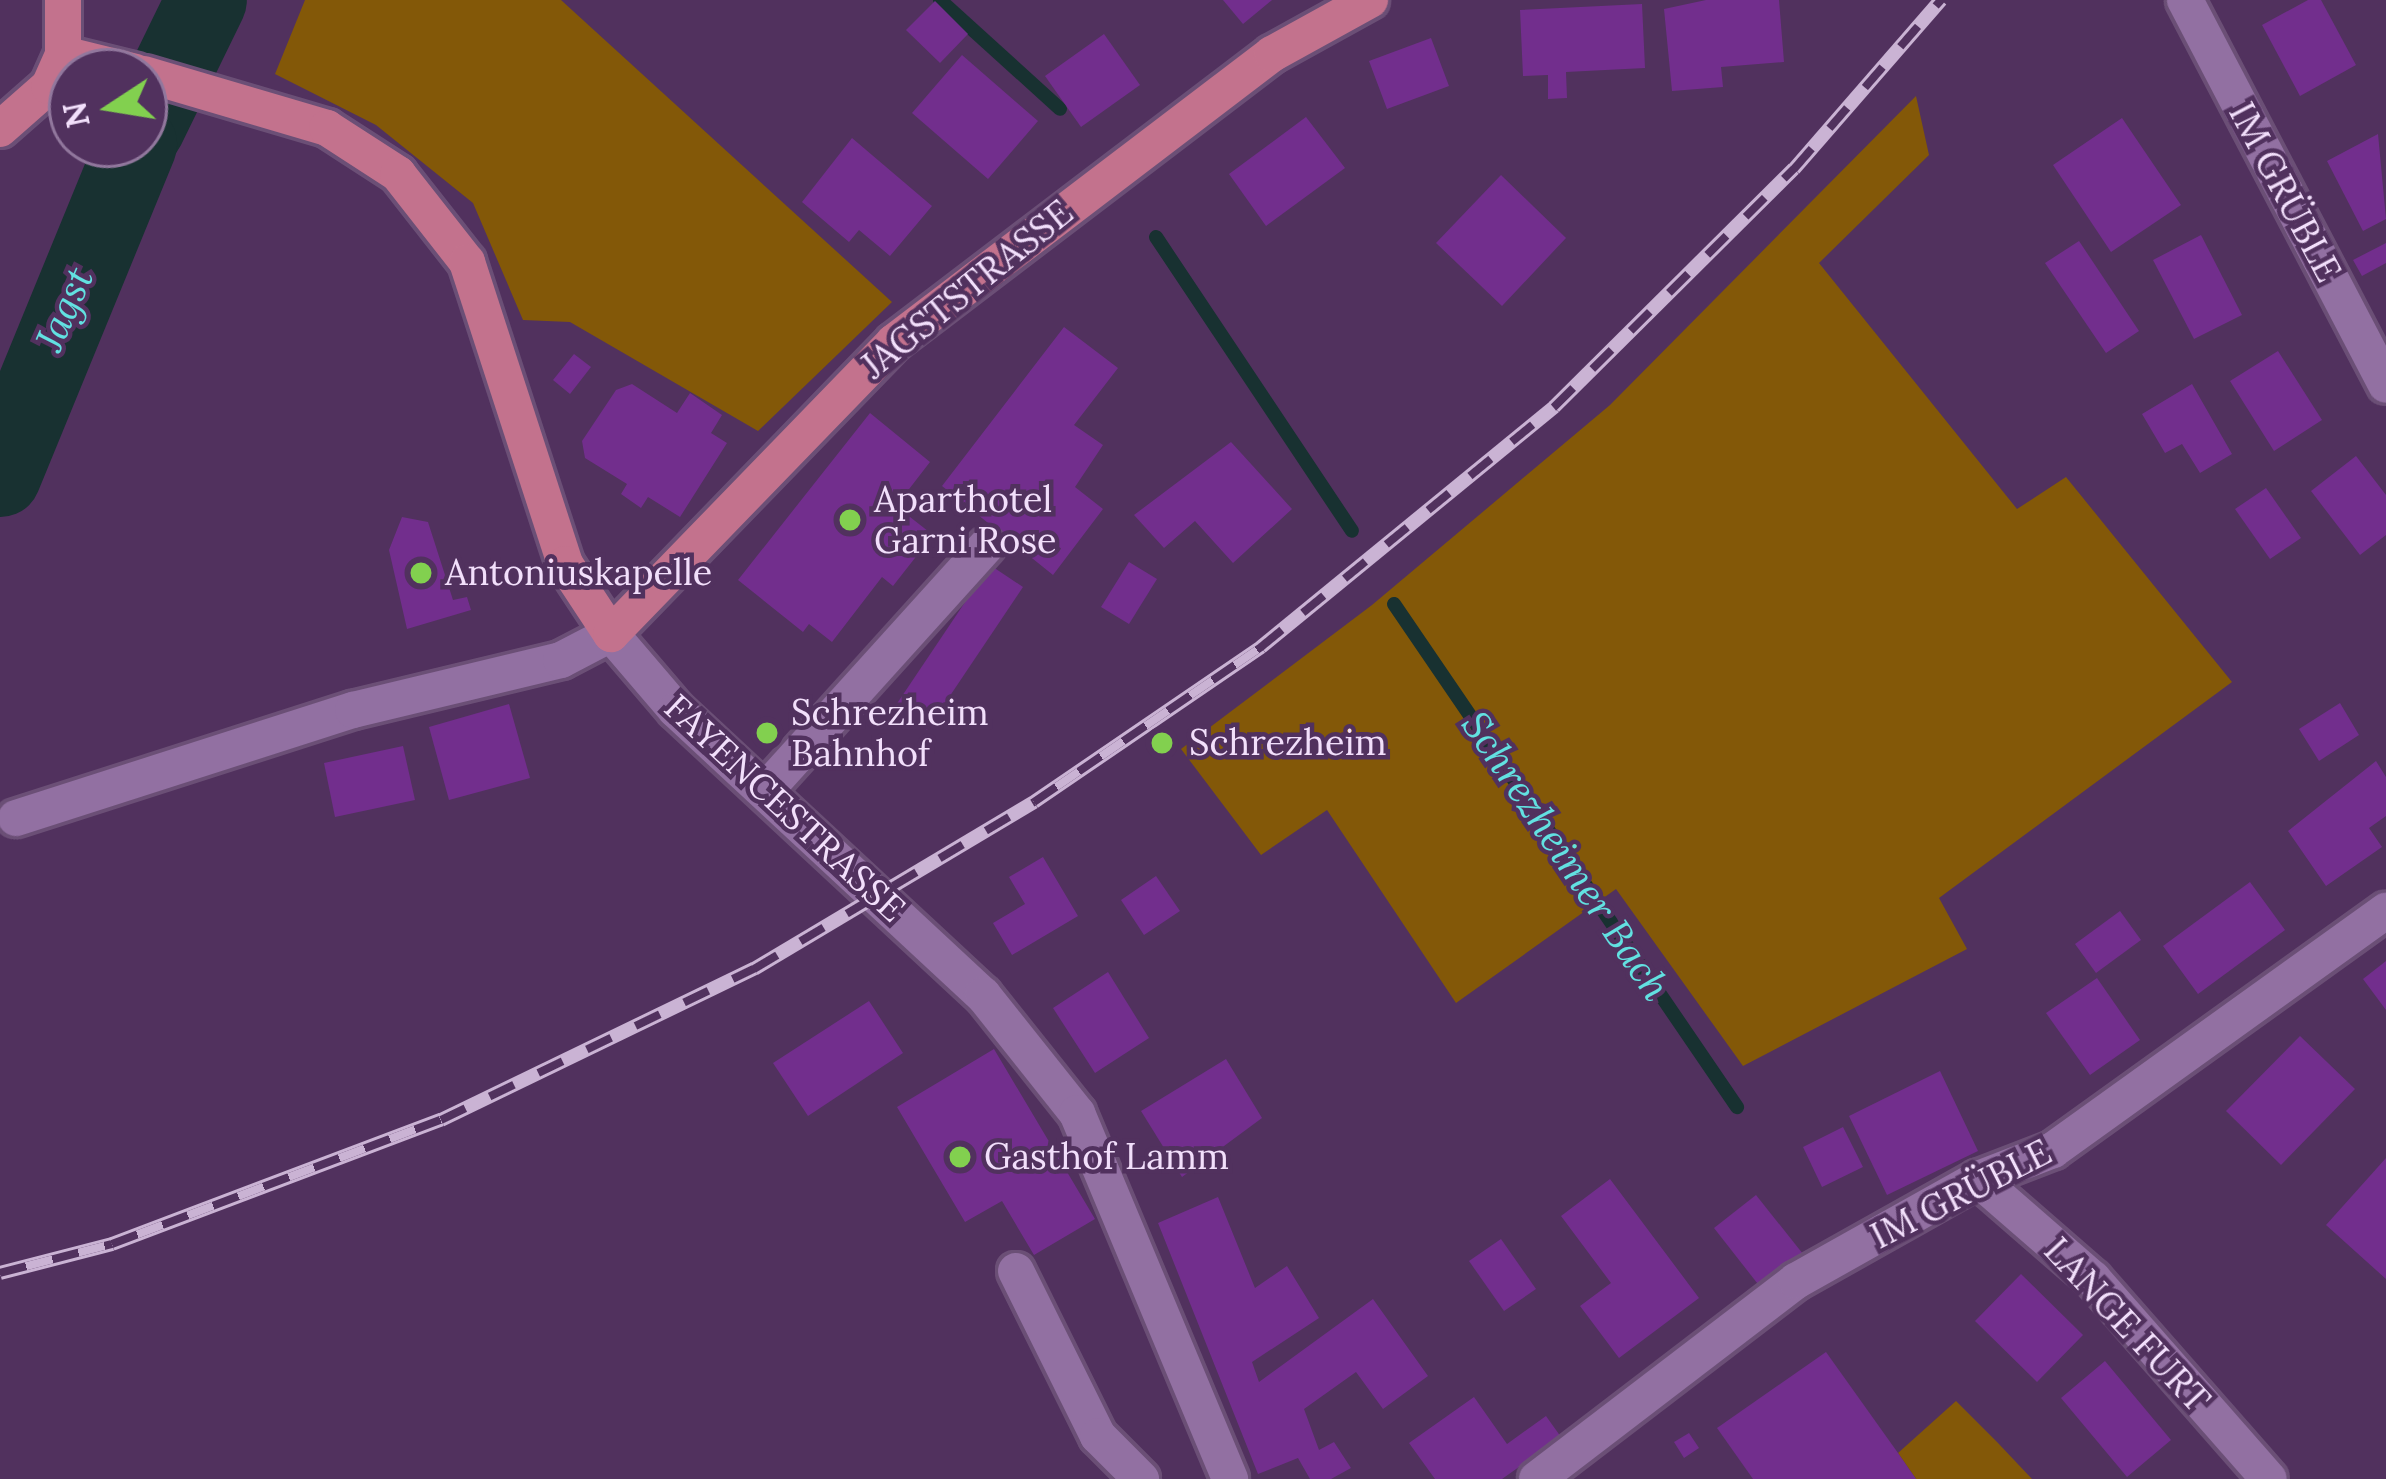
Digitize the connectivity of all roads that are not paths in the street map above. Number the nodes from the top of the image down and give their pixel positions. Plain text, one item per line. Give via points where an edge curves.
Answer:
1 (64, 0) edge
2 (1370, 0) edge
3 (2185, 0) edge
4 (63, 48) edge
5 (168, 79) edge
6 (48, 87) edge
7 (0, 129) edge
8 (2386, 385) edge
9 (986, 546) dead end
10 (611, 634) junction
11 (765, 791) junction
12 (16, 818) dead end
13 (2386, 911) edge
14 (1978, 1180) junction
15 (1016, 1271) dead end
16 (1142, 1479) edge
17 (1230, 1479) edge
18 (1538, 1479) edge
19 (2269, 1479) edge

1 - 4 main road
2 - 10 main road, JAGSTSTRASSE via 1272,54 894,342
3 - 8 street, IM GRÜBLE
5 - 10 main road, FAYENCESTRASSE via 241,95 327,128 398,174 467,262 566,564
6 - 7 main road
9 - 11 street
10 - 11 street, FAYENCESTRASSE
10 - 12 street via 561,659 353,710
11 - 17 street, FAYENCESTRASSE via 983,995 1077,1113
13 - 14 street, IM GRÜBLE via 2053,1150
14 - 18 street, IM GRÜBLE via 1796,1281
14 - 19 street, LANGE FURT via 2093,1280
15 - 16 street via 1098,1436

